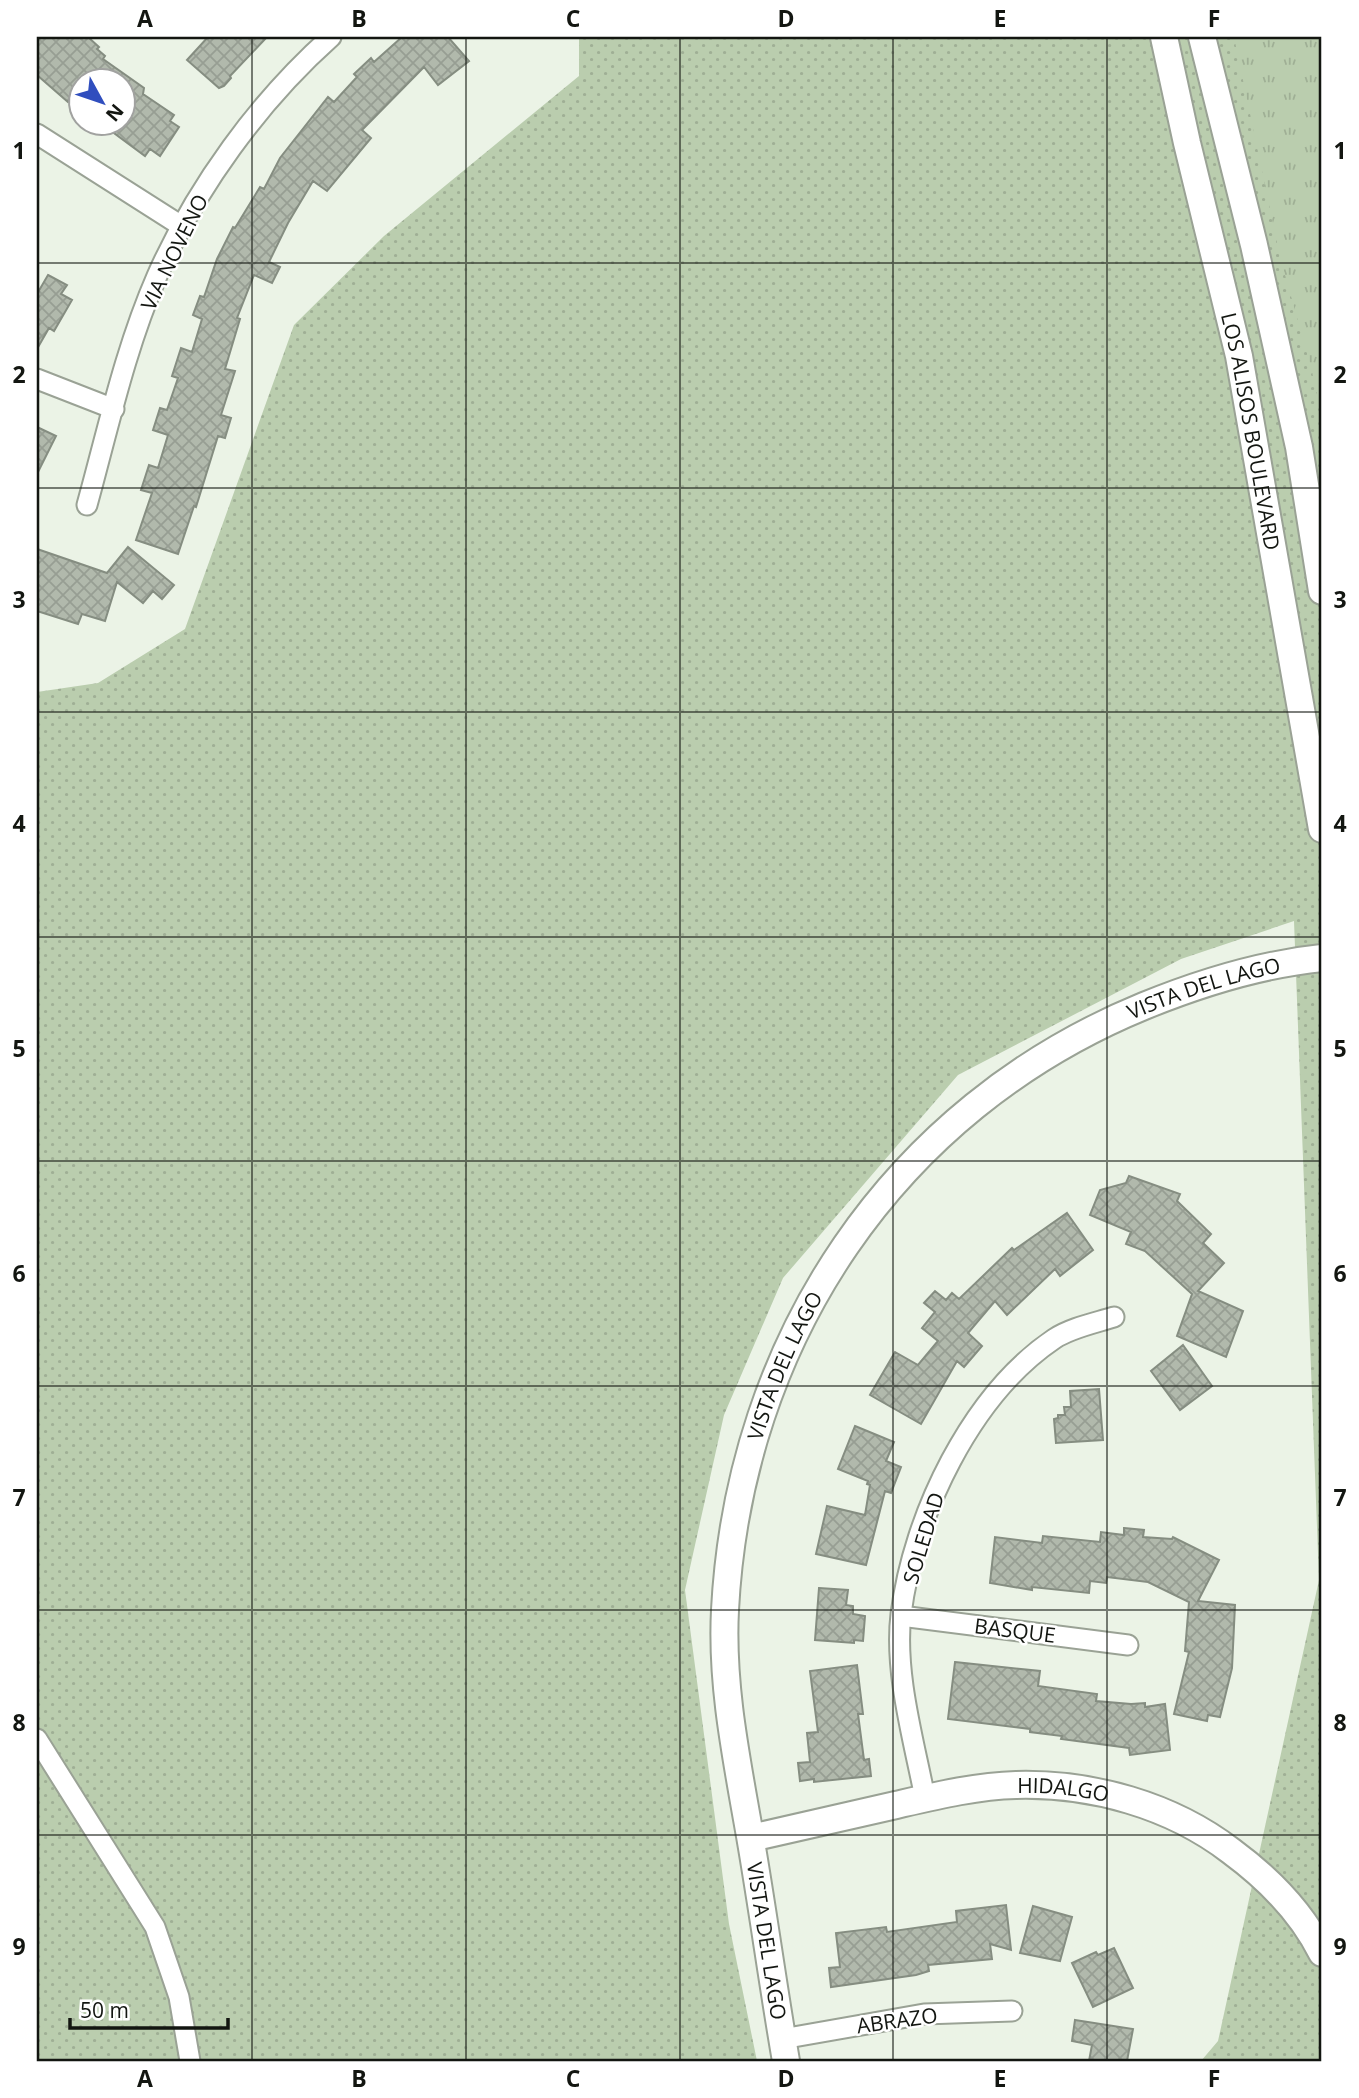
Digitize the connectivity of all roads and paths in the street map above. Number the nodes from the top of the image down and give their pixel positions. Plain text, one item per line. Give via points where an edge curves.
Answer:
1 (331, 37) edge
2 (1164, 37) edge
3 (1202, 37) edge
4 (37, 134) edge
5 (183, 228) junction
6 (37, 379) edge
7 (114, 409) junction
8 (87, 505) dead end
9 (1322, 591) edge
10 (1322, 829) edge
11 (1322, 958) edge
12 (1114, 1317) dead end
13 (901, 1616) junction
14 (1128, 1645) dead end
15 (37, 1739) edge
16 (925, 1798) junction
17 (751, 1838) junction
18 (1322, 1953) edge
19 (1012, 2011) dead end
20 (784, 2050) edge
21 (190, 2061) edge

1 - 5 street, VIA NOVENO via 261,109 221,160
2 - 10 street, LOS ALISOS BOULEVARD via 1239,356
3 - 9 street, LOS ALISOS BOULEVARD via 1299,447
4 - 5 street
5 - 7 street, VIA NOVENO via 138,327
6 - 7 street
7 - 8 street, VIA NOVENO
11 - 17 street, VISTA DEL LAGO via 1175,994 1119,1016 1028,1067 945,1132 899,1177 836,1258 768,1392 748,1457 729,1556 724,1613 726,1672 733,1742
12 - 13 street, SOLEDAD via 1057,1336 1026,1360 978,1416 934,1492 915,1549
13 - 14 street, BASQUE
13 - 16 street, SOLEDAD via 901,1669
15 - 21 street via 155,1927 179,1997
16 - 17 street, HIDALGO
16 - 18 street, HIDALGO via 1018,1785 1085,1790 1145,1804 1217,1840 1255,1869 1297,1913
17 - 20 street, VISTA DEL LAGO
19 - 20 street, ABRAZO via 924,2014

